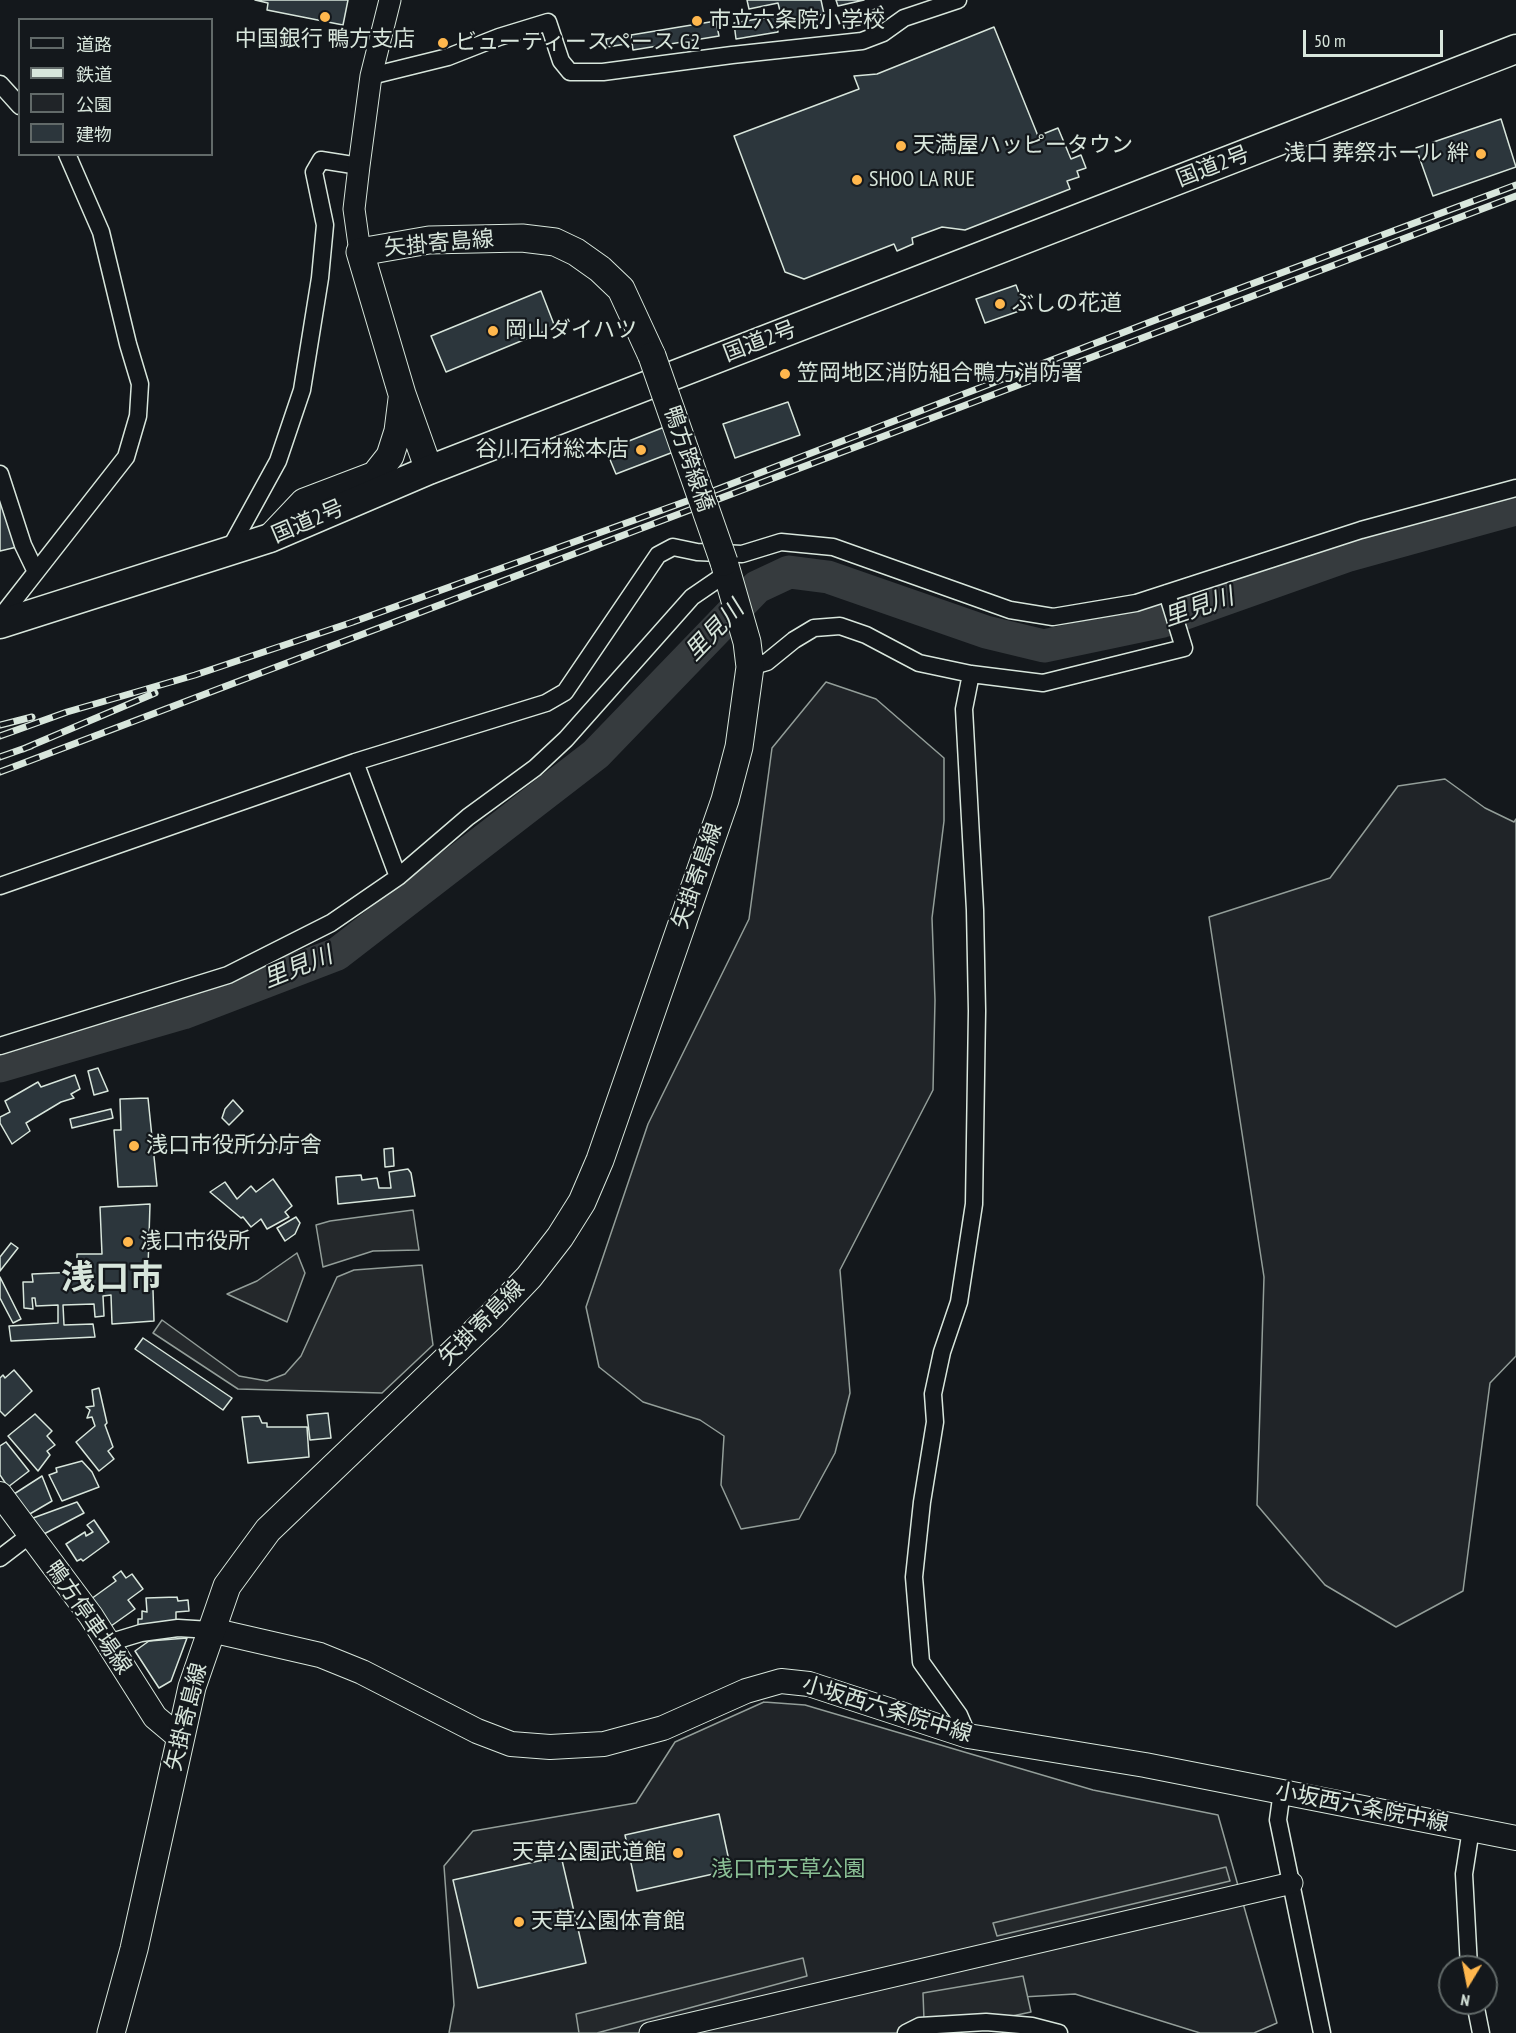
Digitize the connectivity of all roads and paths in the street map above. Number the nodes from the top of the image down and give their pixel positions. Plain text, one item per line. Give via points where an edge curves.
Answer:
1 (390, 0) edge
2 (958, 0) edge
3 (1516, 49) edge
4 (371, 76) junction
5 (0, 84) edge
6 (18, 104) edge
7 (68, 156) edge
8 (359, 166) junction
9 (360, 252) junction
10 (652, 356) joint
11 (402, 393) junction
12 (429, 470) junction
13 (0, 474) edge
14 (1516, 488) edge
15 (270, 538) junction
16 (226, 554) junction
17 (36, 572) junction
18 (727, 573) junction
19 (1167, 593) junction
20 (0, 618) edge
21 (0, 624) edge
22 (749, 655) junction
23 (971, 674) junction
24 (355, 762) junction
25 (398, 877) junction
26 (0, 886) edge
27 (0, 1046) edge
28 (0, 1494) edge
29 (30, 1535) junction
30 (0, 1558) edge
31 (211, 1630) junction
32 (108, 1643) junction
33 (968, 1736) junction
34 (180, 1738) junction
35 (1282, 1791) junction
36 (1471, 1829) junction
37 (1516, 1838) edge
38 (1292, 1883) junction
39 (1468, 1955) edge
40 (1477, 2015) edge
41 (111, 2033) edge
42 (650, 2033) edge
43 (906, 2033) edge
44 (1059, 2033) edge
45 (1322, 2033) edge
46 (1481, 2033) edge

1 - 4 street
2 - 4 street via 904,18 884,33 862,41 603,72 570,72 561,61 548,22 448,57
3 - 12 highway, 国道2号
4 - 8 street
5 - 6 street
7 - 17 street via 102,232 140,384 138,416 126,457
8 - 9 street via 354,209
8 - 16 street via 321,160 314,172 326,225 302,390 278,460
9 - 10 main road, 矢掛寄島線 via 429,240 522,238 555,242 600,269 621,290
9 - 11 main road, 矢掛寄島線
10 - 18 main road, 鴨方跨線橋, bridge
11 - 12 main road, 矢掛寄島線
11 - 15 main road via 394,445 375,474 304,502
12 - 15 highway, 国道2号
13 - 17 street
14 - 19 street via 1361,530
15 - 16 highway, 国道2号
16 - 21 highway, 国道2号
17 - 20 street
18 - 22 main road, 矢掛寄島線
18 - 25 street via 692,597 550,754
19 - 23 street via 1184,648 1043,683
19 - 24 street via 1137,603 1053,617 1010,610 833,547 781,542 742,554 673,547 658,555 565,692 546,703
22 - 23 street via 767,662 814,628 840,626 919,663
22 - 31 main road, 矢掛寄島線 via 740,747 725,800 582,1202 560,1237 507,1300 268,1530 227,1586
23 - 33 street via 964,709 976,978 974,1204 959,1302 933,1394 935,1422 914,1577 921,1662
24 - 25 street
24 - 26 street
25 - 27 street via 331,924 228,975
28 - 29 main road, 鴨方停車場線
29 - 30 street
29 - 32 main road, 鴨方停車場線
31 - 32 street via 169,1629
31 - 33 main road, 小坂西六条院中線 via 320,1655 511,1744 604,1744 663,1728 746,1691 781,1681 808,1684
31 - 34 main road, 矢掛寄島線
32 - 34 main road, 鴨方停車場線 via 155,1717
33 - 35 main road, 小坂西六条院中線
34 - 41 main road, 矢掛寄島線 via 134,1949
35 - 36 main road, 小坂西六条院中線
35 - 38 street via 1278,1820
36 - 37 main road, 小坂西六条院中線
36 - 39 street via 1464,1874
38 - 42 street
38 - 45 street
40 - 46 street
43 - 44 street via 920,2026 986,2022

